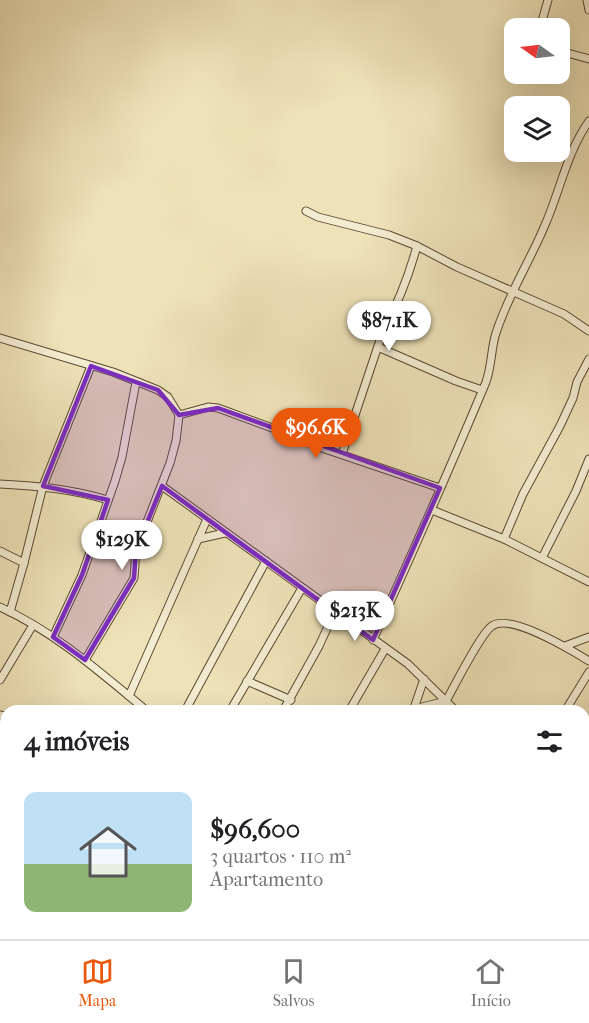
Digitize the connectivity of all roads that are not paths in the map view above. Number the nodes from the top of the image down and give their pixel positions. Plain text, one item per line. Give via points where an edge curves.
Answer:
1 (548, 0) edge
2 (587, 0) edge
3 (589, 10) edge
4 (543, 18) edge
5 (570, 54) edge
6 (589, 60) edge
7 (589, 121) edge
8 (306, 211) dead end
9 (417, 246) junction
10 (513, 293) junction
11 (589, 332) edge
12 (2, 340) edge
13 (378, 347) junction
14 (589, 359) edge
15 (91, 366) junction
16 (136, 382) junction
17 (482, 390) junction
18 (174, 404) junction
19 (195, 410) junction
20 (179, 415) junction
21 (342, 454) junction
22 (589, 459) edge
23 (0, 484) edge
24 (43, 486) junction
25 (162, 486) junction
26 (440, 488) junction
27 (108, 500) junction
28 (432, 510) junction
29 (207, 519) junction
30 (225, 533) junction
31 (198, 539) junction
32 (504, 539) junction
33 (0, 551) edge
34 (542, 558) junction
35 (266, 561) junction
36 (24, 563) junction
37 (589, 582) edge
38 (302, 588) junction
39 (0, 607) edge
40 (335, 611) junction
41 (10, 612) junction
42 (33, 625) junction
43 (53, 637) junction
44 (589, 638) edge
45 (373, 640) junction
46 (565, 646) junction
47 (385, 649) junction
48 (85, 660) junction
49 (589, 661) edge
50 (589, 672) edge
51 (424, 679) junction
52 (0, 680) edge
53 (247, 681) junction
54 (129, 696) junction
55 (291, 700) junction
56 (446, 701) junction
57 (140, 705) edge
58 (188, 705) edge
59 (233, 705) edge
60 (287, 705) edge
61 (352, 705) edge
62 (416, 705) edge
63 (432, 705) edge
64 (450, 705) edge
65 (569, 705) edge

1 - 4 street
2 - 3 street
5 - 6 street
7 - 10 street via 576,141 546,222
8 - 9 street
9 - 10 street
9 - 13 street via 405,286
10 - 11 street via 564,314
10 - 17 street via 495,335 493,357
12 - 15 street
13 - 17 street
13 - 21 street
14 - 32 street via 561,426
15 - 16 street
15 - 24 street
16 - 18 street via 158,390
16 - 27 street via 122,457
17 - 26 street
18 - 19 street
18 - 20 street
19 - 20 street
19 - 21 street via 218,408
20 - 25 street via 176,441
21 - 26 street
22 - 34 street
23 - 24 street
24 - 27 street
24 - 36 street
25 - 29 street
25 - 48 street via 136,550 134,578
26 - 28 street
27 - 43 street via 82,575
28 - 32 street
28 - 45 street
29 - 30 street
29 - 31 street
30 - 31 street
30 - 35 street
31 - 54 street
32 - 34 street
33 - 36 street
34 - 37 street
35 - 38 street
35 - 58 street
36 - 41 street
38 - 40 street
38 - 53 street
39 - 41 street
40 - 45 street
40 - 55 street
41 - 42 street
42 - 43 street
42 - 52 street
43 - 48 street
44 - 46 street
45 - 47 street
46 - 49 street
46 - 56 street via 512,623 490,626
47 - 51 street
47 - 61 street
48 - 54 street
50 - 65 street
51 - 56 street
51 - 62 street
53 - 55 street
53 - 59 street
54 - 57 street
55 - 60 street
56 - 63 street
56 - 64 street

